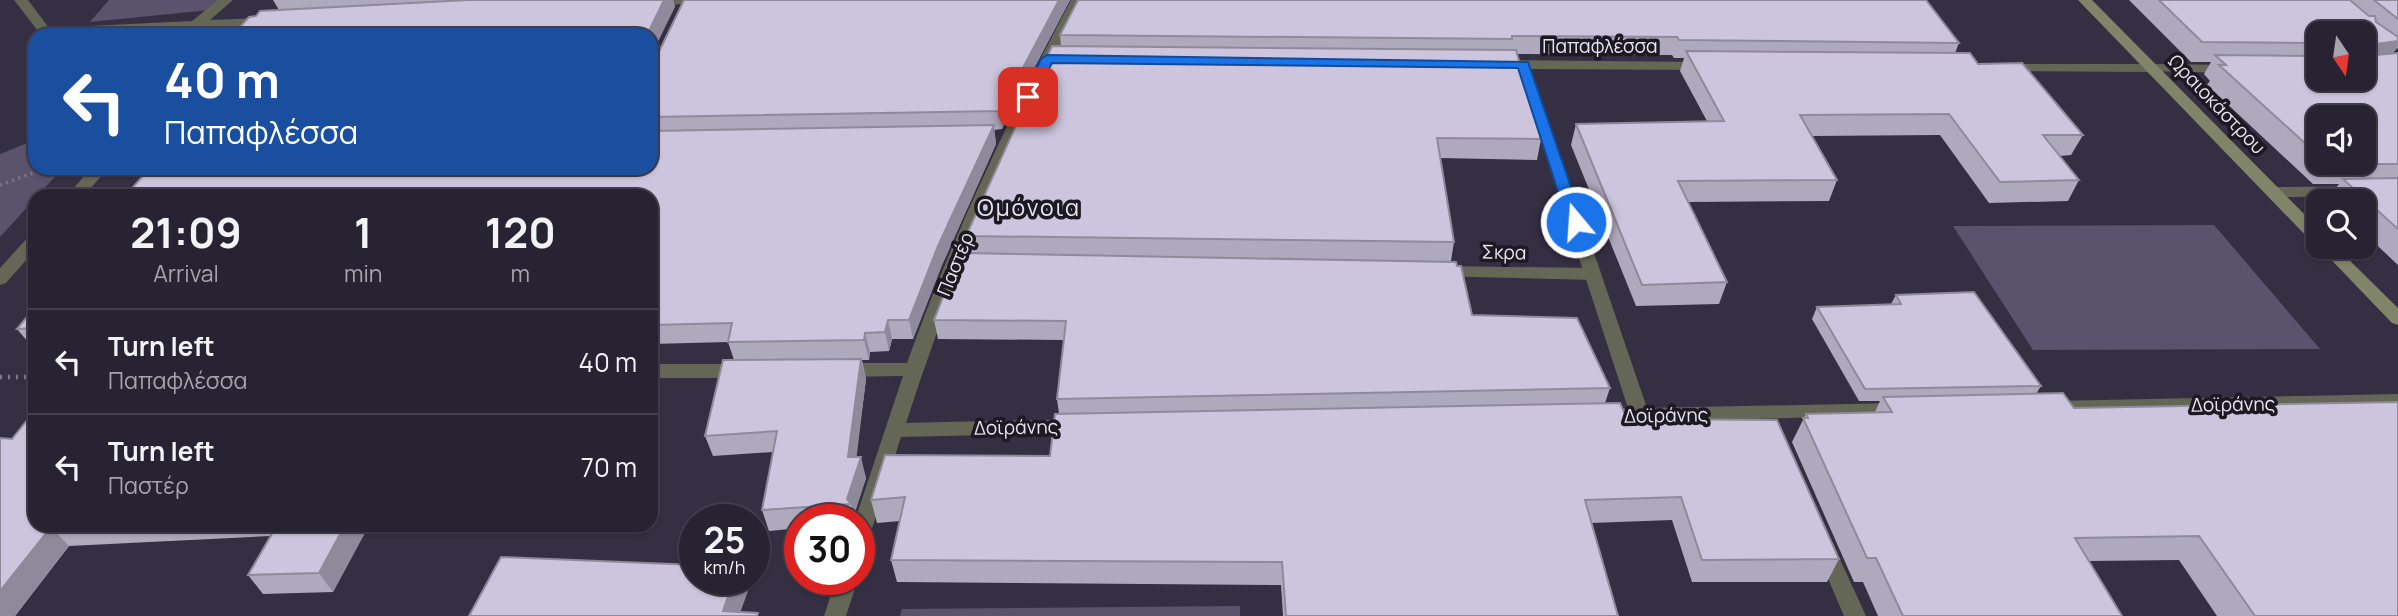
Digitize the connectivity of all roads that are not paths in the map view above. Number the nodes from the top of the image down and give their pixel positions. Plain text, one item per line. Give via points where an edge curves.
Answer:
1 (21, 0) edge
2 (226, 0) edge
3 (1078, 0) edge
4 (2085, 0) edge
5 (641, 2) edge
6 (685, 4) edge
7 (279, 21) edge
8 (195, 26) junction
9 (43, 28) edge
10 (153, 28) edge
11 (1483, 64) edge
12 (1523, 65) junction
13 (1719, 66) edge
14 (1985, 67) edge
15 (2152, 68) junction
16 (2249, 69) edge
17 (94, 175) edge
18 (81, 189) edge
19 (2398, 191) edge
20 (2273, 192) junction
21 (2306, 226) edge
22 (28, 248) edge
23 (2339, 259) edge
24 (1426, 272) edge
25 (1593, 274) junction
26 (0, 279) edge
27 (2398, 319) edge
28 (915, 369) junction
29 (762, 370) edge
30 (818, 370) edge
31 (658, 371) edge
32 (2398, 401) edge
33 (2027, 408) edge
34 (1917, 410) edge
35 (1766, 413) junction
36 (1640, 415) junction
37 (1585, 416) edge
38 (1101, 426) edge
39 (893, 430) junction
40 (1777, 438) edge
41 (870, 504) edge
42 (1816, 527) edge
43 (841, 595) edge
44 (835, 616) edge
45 (1855, 616) edge

1 - 9 street
2 - 8 street
3 - 28 street, Παστέρ via 1054,59 1003,137 960,265
4 - 15 main road, Ωραιοκάστρου
5 - 6 street
7 - 8 street
8 - 10 street
11 - 12 street, Παπαφλέσσα
12 - 13 street, Παπαφλέσσα
12 - 25 street
14 - 15 street
15 - 16 street
15 - 20 main road, Ωραιοκάστρου
17 - 18 street
19 - 20 street
20 - 21 main road, Ωραιοκάστρου
22 - 26 street
23 - 27 main road
24 - 25 street, Σκρα
25 - 36 street
28 - 30 street
28 - 39 street, Παστέρ
29 - 31 street
32 - 33 street, Δοϊράνης
34 - 35 street, Δοϊράνης
35 - 36 street, Δοϊράνης
35 - 40 street
36 - 37 street, Δοϊράνης
38 - 39 street, Δοϊράνης
39 - 41 street, Παστέρ
42 - 45 street
43 - 44 street

